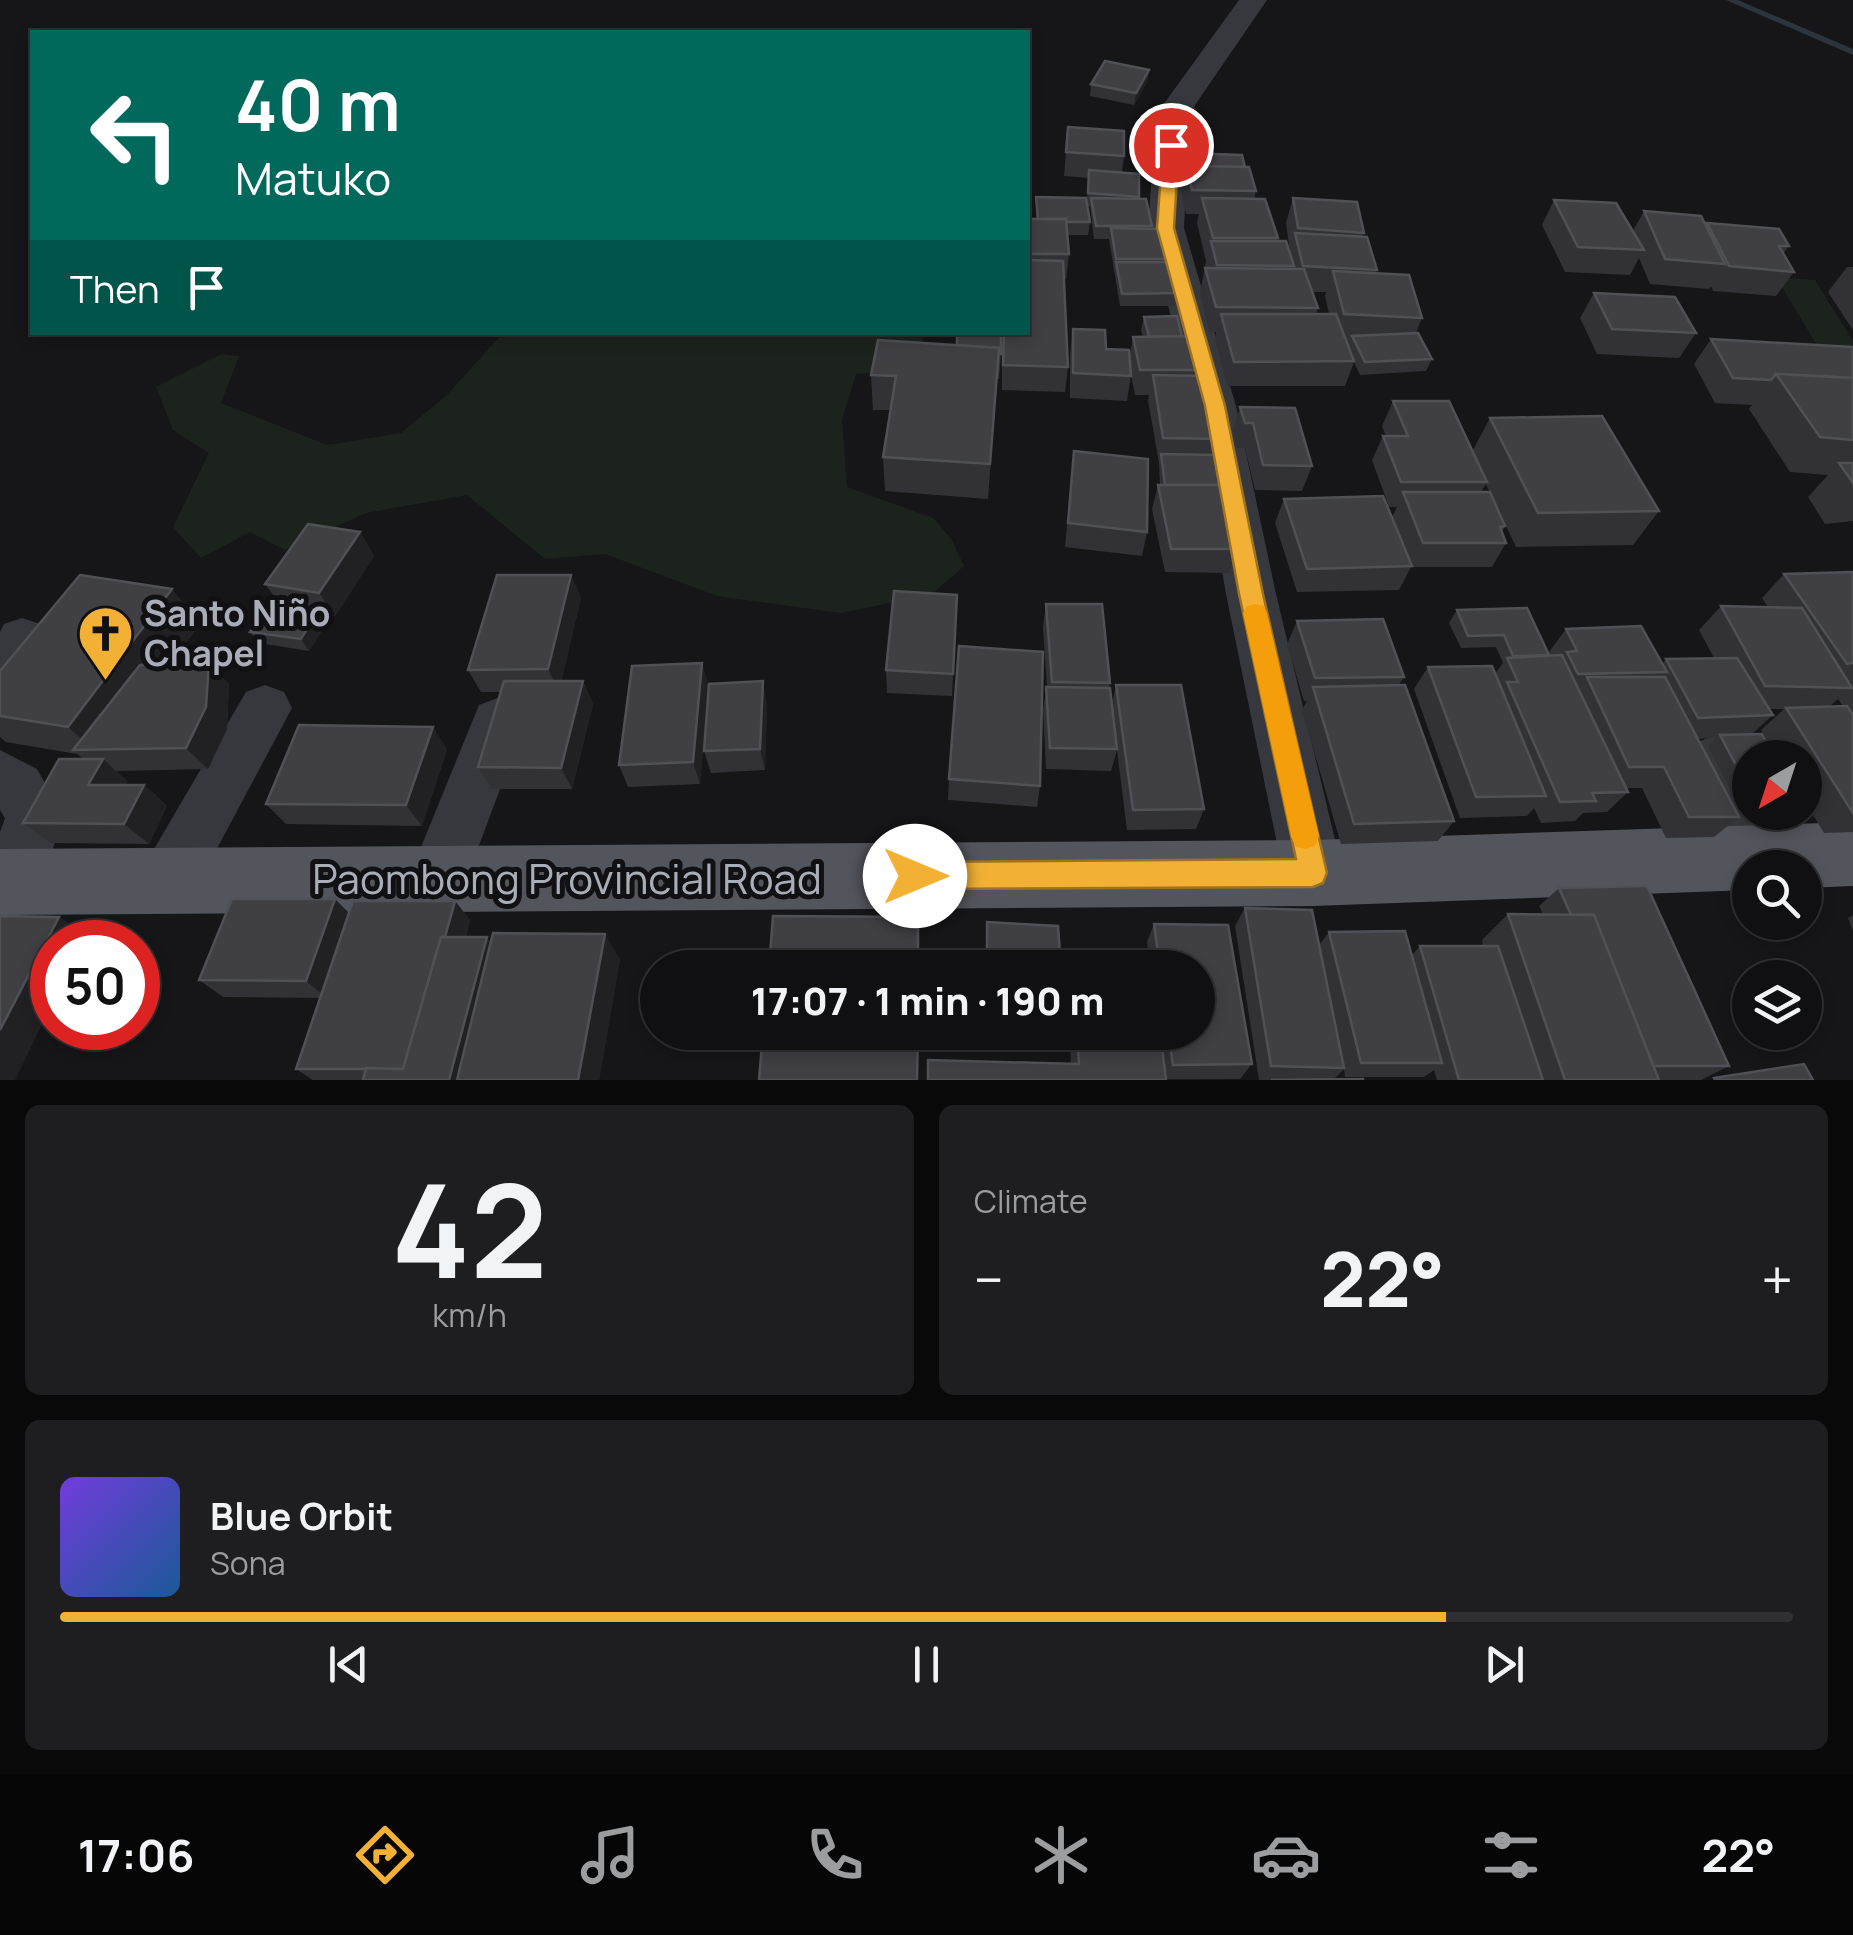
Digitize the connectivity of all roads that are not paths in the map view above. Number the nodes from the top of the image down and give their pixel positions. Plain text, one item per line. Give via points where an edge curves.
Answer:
1 (1254, 0) edge
2 (22, 639) edge
3 (0, 695) edge
4 (266, 708) dead end
5 (498, 722) edge
6 (1713, 762) edge
7 (0, 775) edge
8 (1748, 850) edge
9 (1853, 854) edge
10 (1822, 855) edge
11 (1732, 858) edge
12 (0, 870) edge
13 (1313, 873) junction
14 (438, 879) junction
15 (168, 881) junction
16 (0, 882) edge

1 - 13 street via 1179,105 1166,228 1215,406
2 - 3 street
4 - 15 street
5 - 14 street
6 - 8 street
7 - 12 street via 17,787 34,816 23,852
9 - 10 main road, Paombong Provincial Road
11 - 13 main road, Paombong Provincial Road
13 - 14 main road, Paombong Provincial Road
14 - 15 main road, Paombong Provincial Road
15 - 16 main road, Paombong Provincial Road

